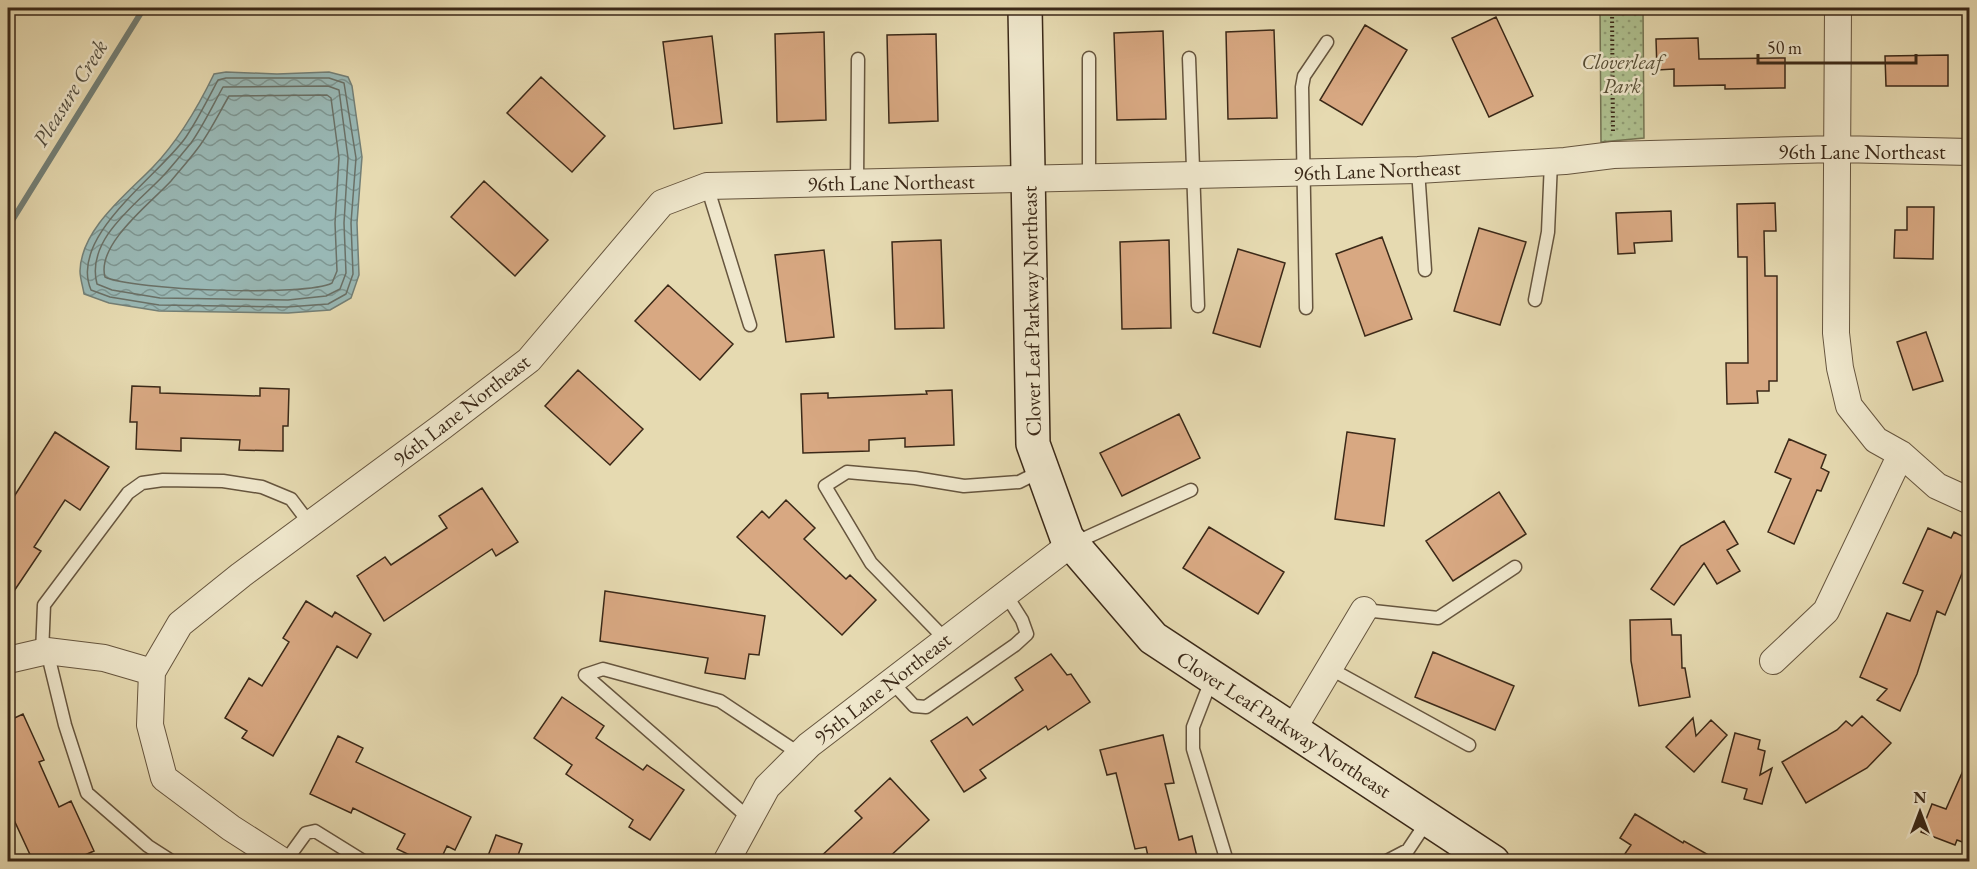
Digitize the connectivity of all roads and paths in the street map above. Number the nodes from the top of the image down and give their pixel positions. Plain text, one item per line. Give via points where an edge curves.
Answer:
1 (1025, 8) edge
2 (1612, 8) edge
3 (1838, 8) edge
4 (1327, 42) dead end
5 (1089, 58) dead end
6 (1189, 58) dead end
7 (858, 59) dead end
8 (1837, 148) junction
9 (1970, 152) edge
10 (1613, 155) junction
11 (1551, 162) junction
12 (1419, 170) junction
13 (1302, 172) junction
14 (1089, 177) junction
15 (1194, 177) junction
16 (1028, 179) junction
17 (857, 183) junction
18 (707, 186) junction
19 (1425, 270) dead end
20 (1535, 300) dead end
21 (1198, 306) dead end
22 (1306, 308) dead end
23 (750, 325) dead end
24 (1900, 454) junction
25 (1042, 471) junction
26 (1191, 490) dead end
27 (1970, 501) edge
28 (310, 524) junction
29 (1071, 544) junction
30 (1515, 567) dead end
31 (1005, 593) junction
32 (1364, 610) joint
33 (945, 639) junction
34 (44, 652) junction
35 (8, 660) edge
36 (1773, 661) dead end
37 (1329, 668) junction
38 (152, 672) junction
39 (1212, 677) junction
40 (891, 681) junction
41 (1293, 729) junction
42 (1469, 745) dead end
43 (800, 754) junction
44 (750, 819) junction
45 (1429, 819) junction
46 (278, 860) edge
47 (173, 861) edge
48 (365, 861) edge
49 (726, 861) edge
50 (1230, 861) edge
51 (1385, 861) edge
52 (1493, 861) edge

1 - 16 street, Clover Leaf Parkway Northeast
2 - 10 path
3 - 8 street
4 - 13 lane via 1304,76
5 - 14 lane
6 - 15 lane
7 - 17 lane
8 - 9 street, 96th Lane Northeast
8 - 10 street, 96th Lane Northeast
8 - 24 street via 1836,333 1840,368 1849,406 1876,440
10 - 11 street, 96th Lane Northeast
11 - 12 street, 96th Lane Northeast
11 - 20 lane via 1548,232
12 - 13 street, 96th Lane Northeast
12 - 19 lane
13 - 15 street, 96th Lane Northeast
13 - 22 lane
14 - 15 street, 96th Lane Northeast
14 - 16 street, 96th Lane Northeast
15 - 21 lane
16 - 17 street, 96th Lane Northeast
16 - 25 street, Clover Leaf Parkway Northeast via 1033,444
17 - 18 street, 96th Lane Northeast
18 - 23 lane
18 - 28 street, 96th Lane Northeast via 662,203 529,360
24 - 27 street via 1936,486
24 - 36 street via 1826,611
25 - 29 street, Clover Leaf Parkway Northeast
25 - 33 lane via 1019,482 964,486 846,472 825,486 871,563
26 - 29 lane
28 - 34 lane via 291,499 262,486 223,481 142,483 128,493 44,605
28 - 38 street, 96th Lane Northeast via 180,624
29 - 31 street, 95th Lane Northeast
29 - 39 street, Clover Leaf Parkway Northeast via 1153,638
30 - 32 lane via 1438,618
31 - 33 street, 95th Lane Northeast
31 - 40 lane via 1027,634 1015,645 927,707 914,706
32 - 37 street
33 - 40 street, 95th Lane Northeast
34 - 35 street
34 - 38 street via 104,658
34 - 47 lane via 87,793 148,846
37 - 41 street
37 - 42 lane
38 - 46 street via 150,725 164,778
39 - 41 street, Clover Leaf Parkway Northeast
39 - 50 lane via 1193,727 1193,749
40 - 43 street, 95th Lane Northeast
41 - 45 street, Clover Leaf Parkway Northeast
43 - 44 street, 95th Lane Northeast via 767,787
43 - 44 lane via 720,701 603,669 585,675
44 - 49 street, 95th Lane Northeast
45 - 51 lane via 1408,850
45 - 52 street, Clover Leaf Parkway Northeast
46 - 48 lane via 306,833 315,831

